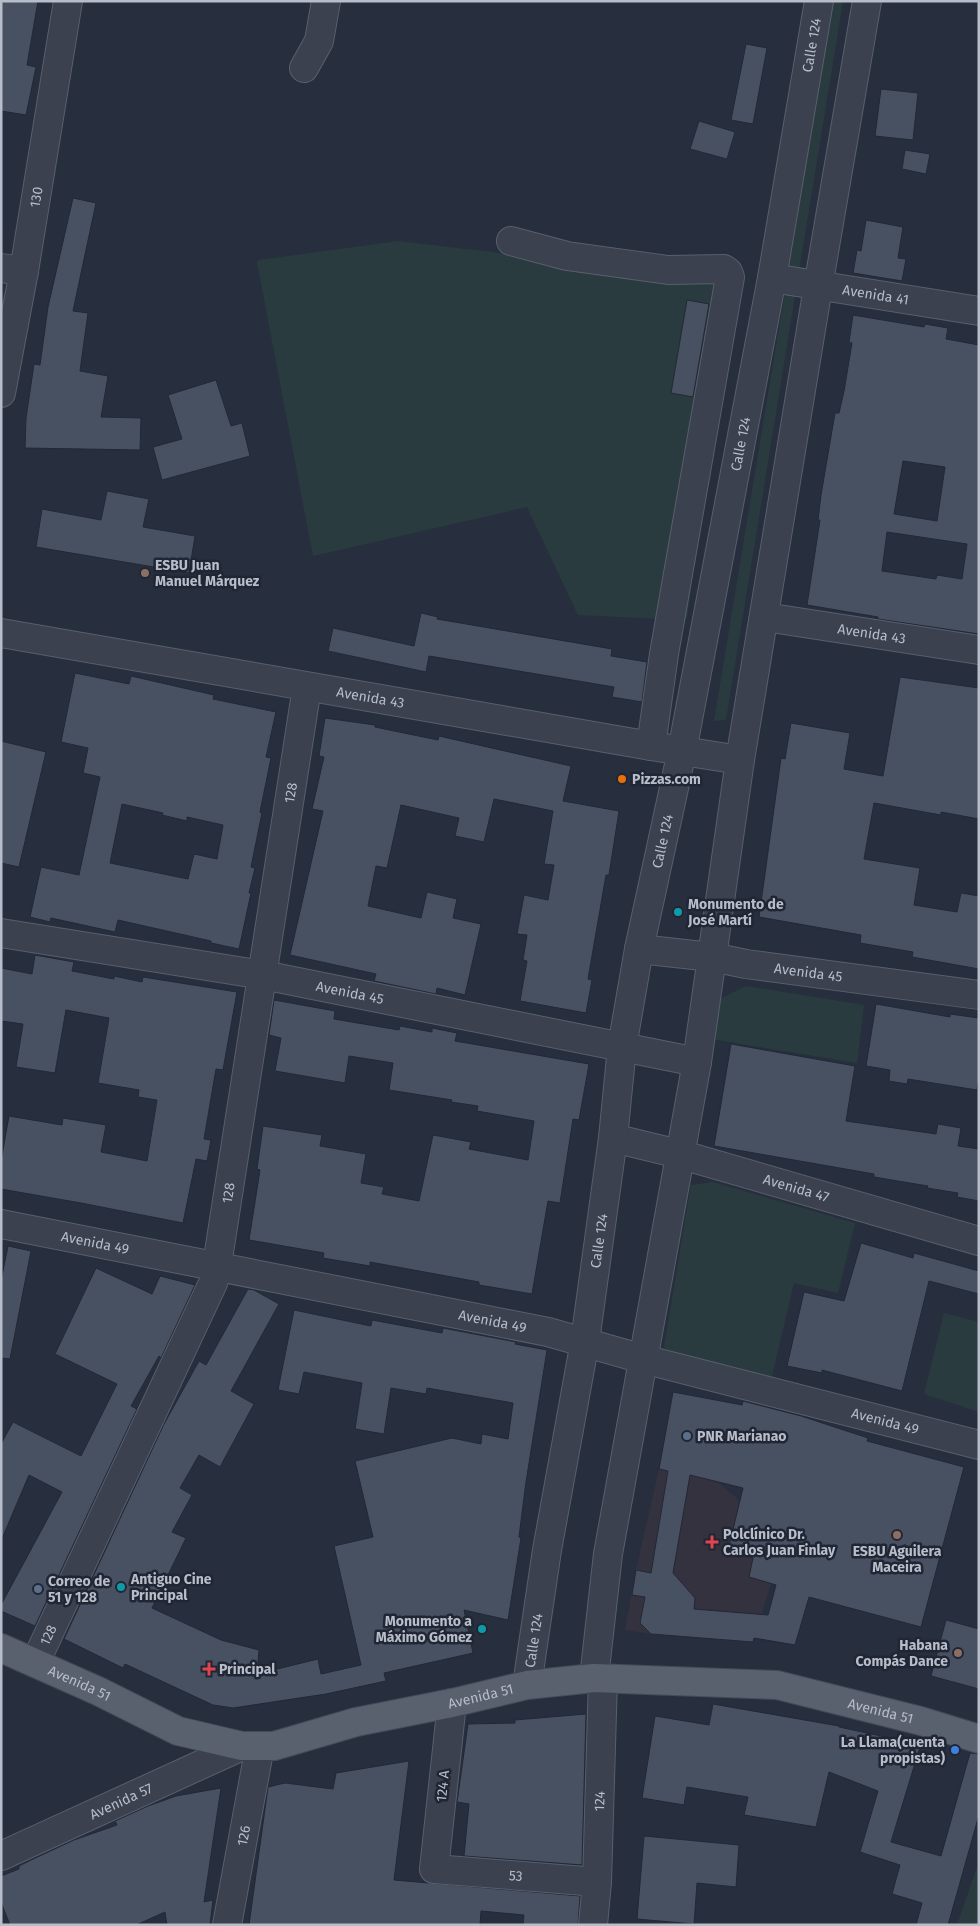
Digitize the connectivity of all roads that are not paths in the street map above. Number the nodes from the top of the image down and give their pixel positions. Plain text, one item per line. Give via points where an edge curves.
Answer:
1 (68, 1) edge
2 (326, 1) edge
3 (819, 1) edge
4 (867, 1) edge
5 (304, 68) dead end
6 (511, 241) dead end
7 (13, 270) edge
8 (772, 278) junction
9 (818, 287) junction
10 (979, 311) edge
11 (1, 393) edge
12 (765, 616) junction
13 (1, 633) edge
14 (979, 650) edge
15 (307, 687) junction
16 (651, 746) junction
17 (682, 751) junction
18 (740, 760) junction
19 (1, 933) edge
20 (639, 949) junction
21 (712, 957) junction
22 (263, 975) junction
23 (979, 995) edge
24 (622, 1047) junction
25 (697, 1062) junction
26 (614, 1138) junction
27 (679, 1154) junction
28 (1, 1224) edge
29 (979, 1241) edge
30 (217, 1265) junction
31 (585, 1341) junction
32 (643, 1359) junction
33 (979, 1444) edge
34 (1, 1648) edge
35 (35, 1663) junction
36 (598, 1678) junction
37 (526, 1685) junction
38 (452, 1703) junction
39 (979, 1739) edge
40 (251, 1746) junction
41 (1, 1856) edge
42 (434, 1869) joint
43 (597, 1882) junction
44 (227, 1925) edge
45 (593, 1925) edge

1 - 7 street, 130
2 - 5 street via 319,41
3 - 8 street, Calle 124
4 - 9 street
6 - 16 street via 567,256 668,270 724,269 730,277
7 - 11 street, 130
8 - 9 street, Avenida 41
8 - 17 street, Calle 124
9 - 10 street, Avenida 41
9 - 12 street
12 - 14 street, Avenida 43
12 - 18 street
13 - 15 street, Avenida 43
15 - 16 street, Avenida 43
15 - 22 street, 128
16 - 17 street, Avenida 43
17 - 18 street, Avenida 43
17 - 20 street, Calle 124
18 - 21 street
19 - 22 street, Avenida 45
20 - 21 street, Avenida 45
20 - 24 street, Calle 124
21 - 23 street, Avenida 45
21 - 25 street
22 - 24 street, Avenida 45
22 - 30 street, 128
24 - 25 street, Avenida 45
24 - 26 street, Calle 124
25 - 27 street
26 - 27 street, Avenida 47
26 - 31 street, Calle 124
27 - 29 street, Avenida 47
27 - 32 street
28 - 30 street, Avenida 49
30 - 31 street, Avenida 49
30 - 35 street, 128 via 213,1283
31 - 32 street, Avenida 49
31 - 37 street, Calle 124
32 - 33 street, Avenida 49
32 - 36 street via 608,1554
34 - 35 main road, Avenida 51
35 - 40 main road, Avenida 51 via 178,1731
36 - 37 main road, Avenida 51
36 - 39 main road, Avenida 51 via 776,1685
36 - 43 street, 124
37 - 38 main road, Avenida 51
38 - 40 main road, Avenida 51 via 356,1722 274,1746
38 - 42 street, 124 A
40 - 41 street, Avenida 57
40 - 44 street, 126
42 - 43 street, 53
43 - 45 street, 124

